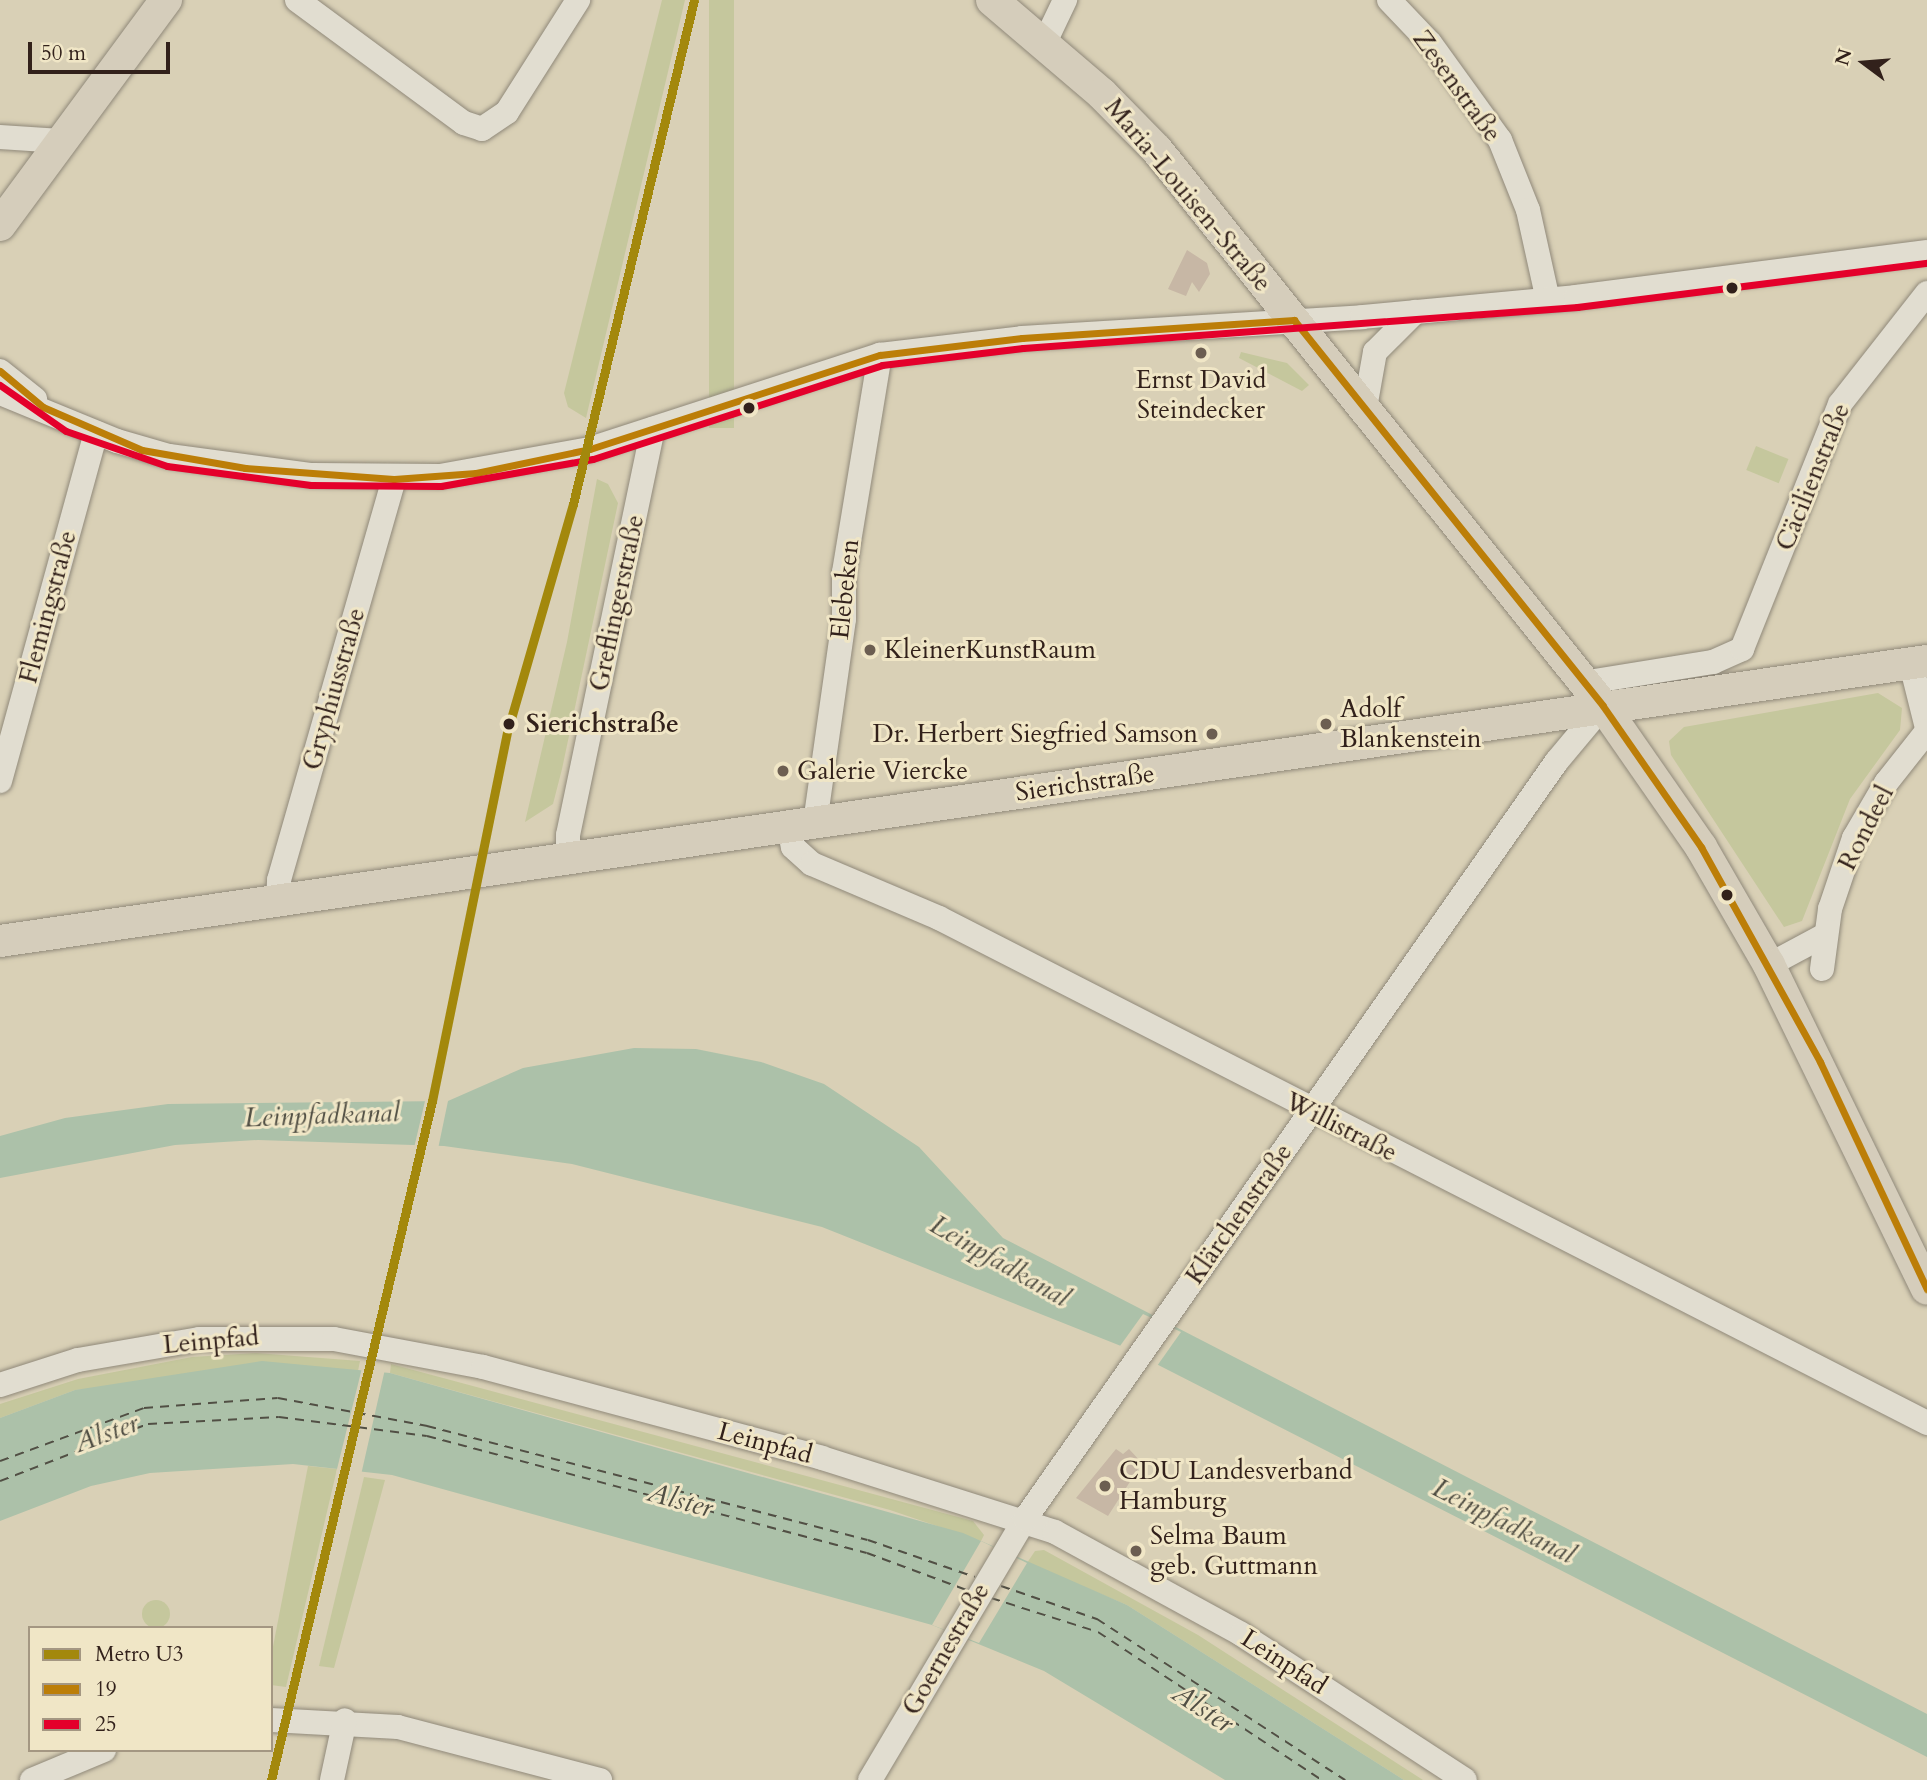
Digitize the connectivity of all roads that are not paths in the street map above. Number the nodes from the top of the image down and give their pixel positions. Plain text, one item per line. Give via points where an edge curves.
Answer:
1 (166, 0) edge
2 (298, 0) edge
3 (578, 0) edge
4 (992, 0) edge
5 (1065, 0) edge
6 (1389, 0) edge
7 (1045, 42) junction
8 (0, 137) edge
9 (61, 141) junction
10 (24, 187) junction
11 (0, 211) edge
12 (0, 225) edge
13 (1927, 251) edge
14 (1927, 293) edge
15 (1548, 300) junction
16 (1415, 312) junction
17 (1294, 320) junction
18 (880, 355) junction
19 (0, 371) edge
20 (0, 393) edge
21 (43, 407) junction
22 (1365, 408) junction
23 (653, 429) junction
24 (96, 433) junction
25 (394, 479) junction
26 (1713, 662) junction
27 (1919, 663) edge
28 (1755, 687) junction
29 (1592, 694) junction
30 (1927, 730) edge
31 (0, 781) edge
32 (802, 825) junction
33 (568, 860) junction
34 (278, 901) junction
35 (1825, 935) junction
36 (0, 942) edge
37 (1769, 965) junction
38 (1822, 969) dead end
39 (1310, 1112) junction
40 (1927, 1289) edge
41 (0, 1385) edge
42 (1921, 1416) edge
43 (1025, 1519) junction
44 (273, 1720) edge
45 (345, 1720) junction
46 (99, 1752) edge
47 (32, 1780) edge
48 (332, 1780) edge
49 (600, 1780) edge
50 (870, 1780) edge
51 (1465, 1780) edge

1 - 9 main road
2 - 3 street via 464,123 482,129 507,113
4 - 7 main road, Maria-Louisen-Straße
5 - 7 street
6 - 15 street, Zesenstraße via 1430,43 1500,140 1528,210
7 - 17 main road, Maria-Louisen-Straße via 1157,150
8 - 9 street
9 - 10 main road
10 - 11 main road
10 - 12 main road
13 - 15 street
14 - 26 street, Cäcilienstraße via 1840,404 1747,641 1734,655
15 - 16 street
16 - 17 street
16 - 22 street via 1375,352
17 - 18 street via 1022,338
17 - 22 main road, Maria-Louisen-Straße
18 - 23 street
18 - 32 street, Elebeken via 844,572 844,619
19 - 21 street
20 - 21 street
21 - 24 street
22 - 29 main road, Maria-Louisen-Straße
23 - 25 street via 590,449 476,473
23 - 33 street, Greflingerstraße via 568,835
24 - 25 street via 169,456 245,468
24 - 31 street, Flemingstraße
25 - 34 street, Gryphiusstraße via 279,880
26 - 28 street
26 - 29 street, Sierichstraße
27 - 28 main road, Sierichstraße
27 - 30 street, Rondeel
28 - 29 main road, Sierichstraße
29 - 32 main road, Sierichstraße
29 - 37 main road, Maria-Louisen-Straße via 1701,847
29 - 39 street, Klärchenstraße via 1557,761
30 - 35 street, Rondeel via 1859,829
32 - 33 main road, Sierichstraße
32 - 39 street, Willistraße via 793,847 812,864 939,918
33 - 34 main road, Sierichstraße
34 - 36 main road, Sierichstraße
35 - 37 street
35 - 38 street, Rondeel
37 - 40 main road, Maria-Louisen-Straße
39 - 42 street, Willistraße
39 - 43 street, Klärchenstraße
41 - 43 street, Leinpfad via 78,1360 199,1339 267,1336 365,1342 483,1367
43 - 50 street, Goernestraße
43 - 51 street, Leinpfad via 1140,1575 1241,1634
44 - 45 street
45 - 48 street
45 - 49 street via 421,1732
46 - 47 street

